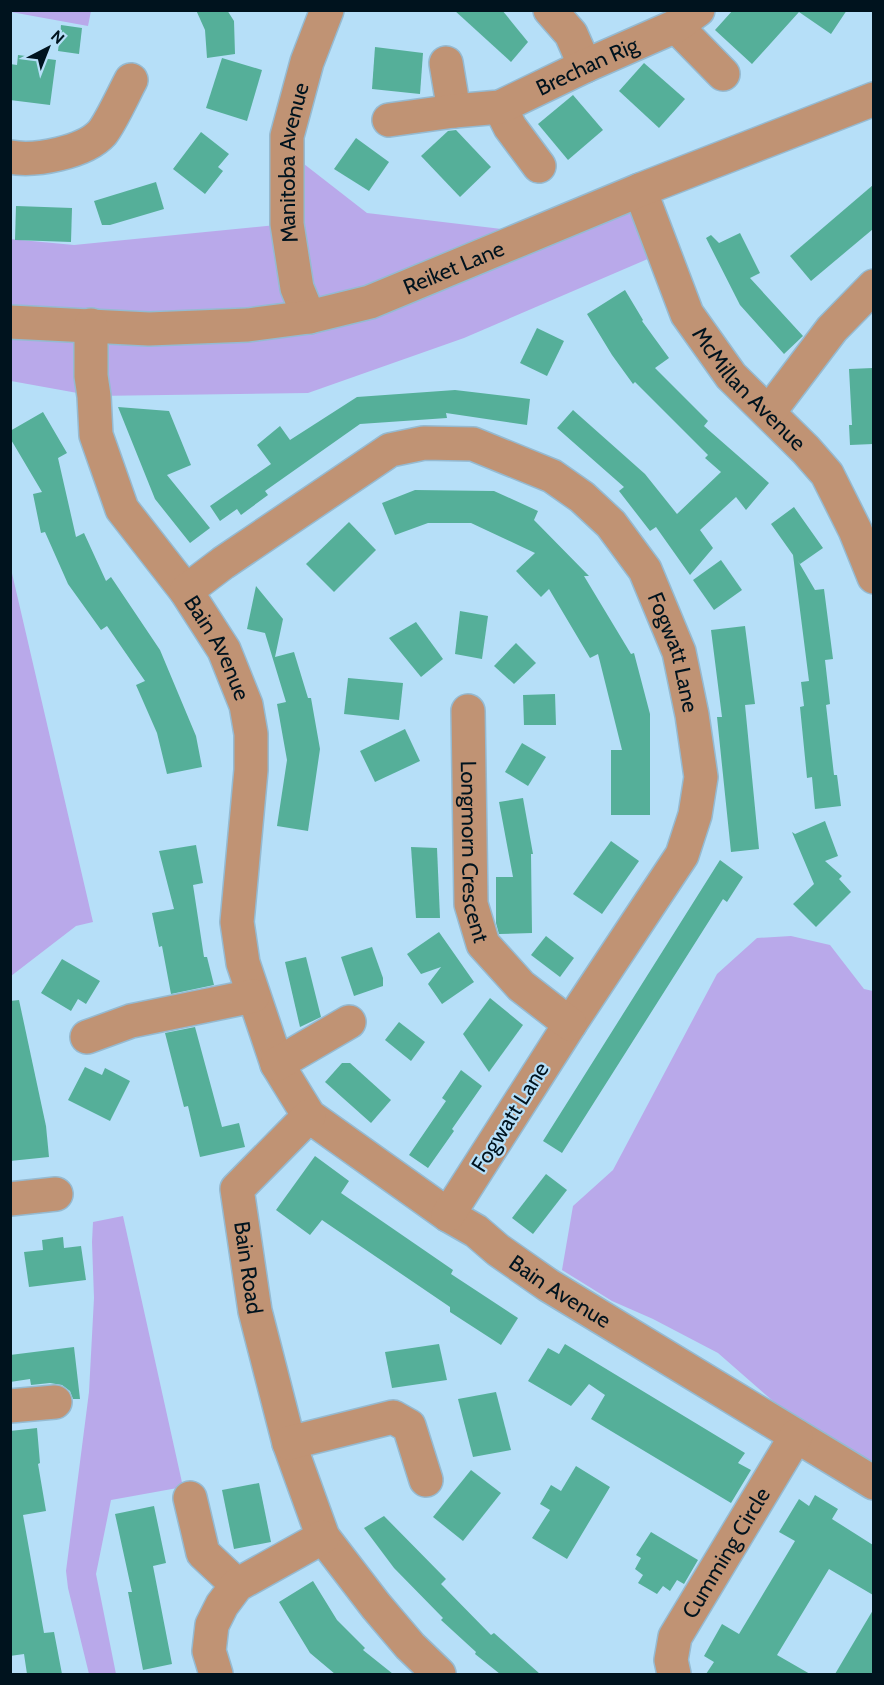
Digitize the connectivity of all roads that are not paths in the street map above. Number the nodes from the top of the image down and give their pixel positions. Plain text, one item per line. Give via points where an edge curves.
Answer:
1 (327, 10) edge
2 (550, 10) edge
3 (687, 18) edge
4 (446, 63) dead end
5 (585, 66) junction
6 (723, 74) dead end
7 (131, 80) dead end
8 (873, 99) edge
9 (500, 107) junction
10 (454, 111) junction
11 (389, 120) dead end
12 (10, 156) edge
13 (539, 166) dead end
14 (640, 190) junction
15 (873, 286) edge
16 (309, 317) junction
17 (10, 322) edge
18 (91, 325) junction
19 (769, 412) junction
20 (873, 577) edge
21 (186, 591) junction
22 (468, 711) dead end
23 (253, 996) junction
24 (350, 1022) dead end
25 (570, 1024) junction
26 (87, 1037) dead end
27 (277, 1064) junction
28 (309, 1116) junction
29 (56, 1194) dead end
30 (10, 1199) edge
31 (448, 1215) junction
32 (55, 1402) dead end
33 (10, 1406) edge
34 (796, 1436) junction
35 (289, 1443) junction
36 (426, 1480) dead end
37 (873, 1484) edge
38 (190, 1498) dead end
39 (323, 1537) junction
40 (237, 1585) junction
41 (216, 1674) edge
42 (439, 1674) edge
43 (674, 1674) edge

1 - 16 street, Manitoba Avenue via 307,62 287,136 287,224 297,288
2 - 5 street via 571,34
3 - 5 street, Brechan Rig
3 - 6 street, Brechan Rig
4 - 10 street
5 - 9 street, Brechan Rig
7 - 12 street via 102,133 84,145 42,157
8 - 14 street, Reiket Lane
9 - 10 street, Brechan Rig
9 - 13 street
10 - 11 street, Brechan Rig
14 - 16 street, Reiket Lane via 370,302
14 - 19 street, McMillan Avenue via 687,314 731,376
15 - 19 street via 832,329
16 - 18 street, Reiket Lane via 248,325 148,329
17 - 18 street, Reiket Lane
18 - 21 street, Bain Avenue via 96,435 122,509
19 - 20 street, McMillan Avenue via 827,474
21 - 23 street, Bain Avenue via 224,650 246,705 251,734 237,922
21 - 25 street, Fogwatt Lane via 390,450 424,443 473,444 520,462 552,476 611,524 645,570 679,652 701,777 696,815 682,855
22 - 25 street, Longmorn Crescent via 471,904 483,944 521,986
23 - 26 street via 131,1022
23 - 27 street, Bain Avenue
24 - 27 street
25 - 31 street, Fogwatt Lane
27 - 28 street, Bain Avenue
28 - 31 street, Bain Avenue
28 - 35 street, Bain Road via 237,1189 255,1311
29 - 30 street
31 - 34 street, Bain Avenue via 548,1285
32 - 33 street
34 - 37 street, Bain Avenue
34 - 43 street, Cumming Circle via 675,1637 671,1660
35 - 36 street via 393,1417 409,1426
35 - 39 street, Bain Road
38 - 40 street via 203,1553
39 - 40 street
39 - 42 street, Bain Road via 376,1606
40 - 41 street via 212,1625 209,1651

